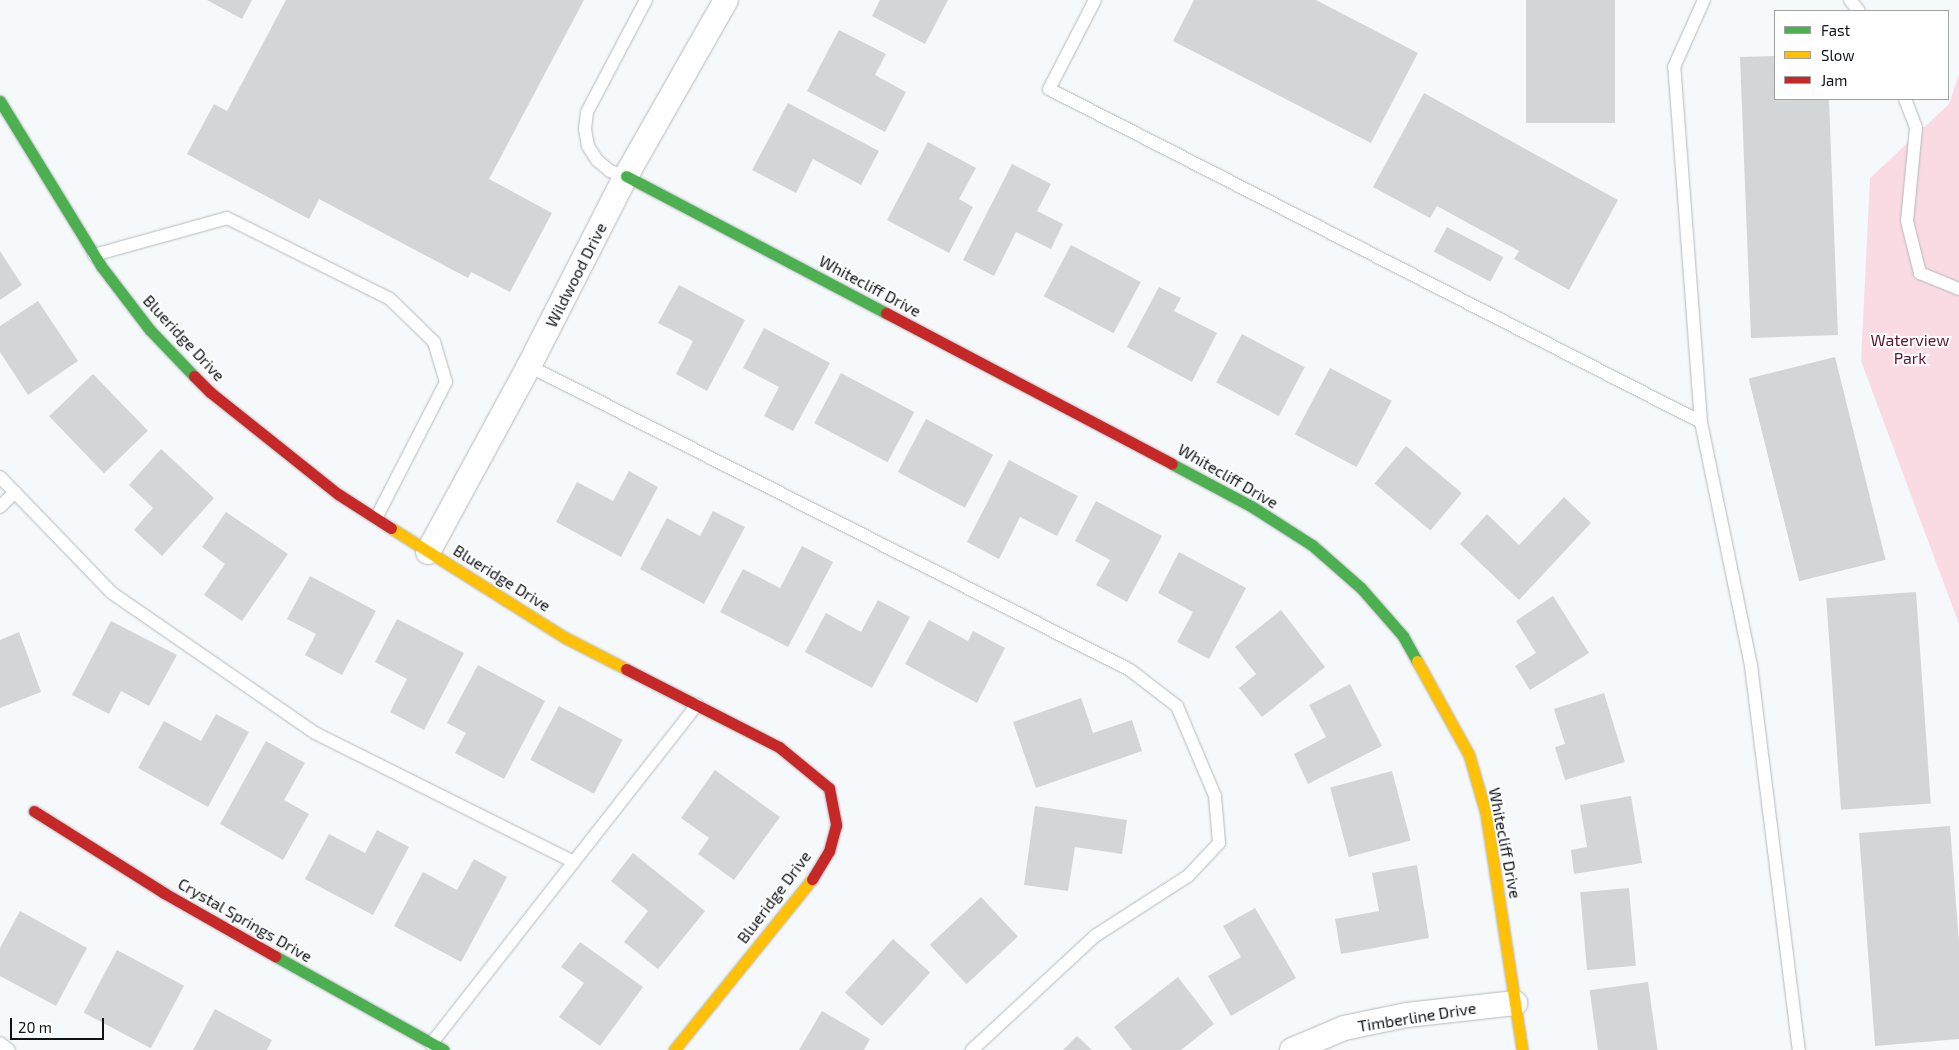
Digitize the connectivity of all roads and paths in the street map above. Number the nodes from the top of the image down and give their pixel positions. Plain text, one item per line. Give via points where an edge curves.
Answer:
1 (646, 0) edge
2 (726, 0) edge
3 (1095, 0) edge
4 (1704, 0) edge
5 (1850, 0) edge
6 (1858, 10) edge
7 (1905, 100) edge
8 (0, 101) edge
9 (626, 176) junction
10 (94, 255) junction
11 (1959, 289) edge
12 (529, 366) junction
13 (1702, 422) junction
14 (0, 477) edge
15 (15, 492) junction
16 (0, 507) edge
17 (376, 518) junction
18 (428, 552) junction
19 (697, 705) junction
20 (34, 811) dead end
21 (574, 862) junction
22 (1515, 1003) junction
23 (0, 1043) edge
24 (429, 1047) edge
25 (9, 1050) edge
26 (444, 1050) edge
27 (674, 1050) edge
28 (972, 1050) edge
29 (1292, 1050) edge
30 (1522, 1050) edge
31 (1799, 1050) edge

1 - 9 lane via 587,112 585,129 588,146 597,160
2 - 9 street, Wildwood Drive
3 - 13 lane via 1049,89
4 - 13 lane via 1674,67
5 - 6 lane
7 - 11 lane via 1916,128 1907,221 1920,273
8 - 10 street, Blueridge Drive
9 - 12 street, Wildwood Drive
9 - 22 street, Whitecliff Drive via 1197,476 1312,545 1361,588 1403,636 1469,755 1486,814
10 - 17 street, Blueridge Drive via 150,330 210,392 283,452
10 - 17 lane via 227,218 390,299 434,342 446,382
12 - 18 street, Wildwood Drive
12 - 28 lane via 1130,670 1177,706 1215,796 1219,843 1188,876 1095,936
13 - 31 lane via 1751,666
14 - 15 lane
15 - 16 lane
15 - 21 lane via 112,592 315,733
17 - 18 street, Blueridge Drive
18 - 19 street, Blueridge Drive via 566,638
19 - 21 lane
19 - 27 street, Blueridge Drive via 779,747 810,770 829,788 836,825 829,851 814,877
20 - 24 street, Crystal Springs Drive via 164,893
21 - 24 lane
22 - 29 street, Timberline Drive via 1407,1015 1344,1028
22 - 30 street, Whitecliff Drive
23 - 25 lane
24 - 26 street, Crystal Springs Drive

